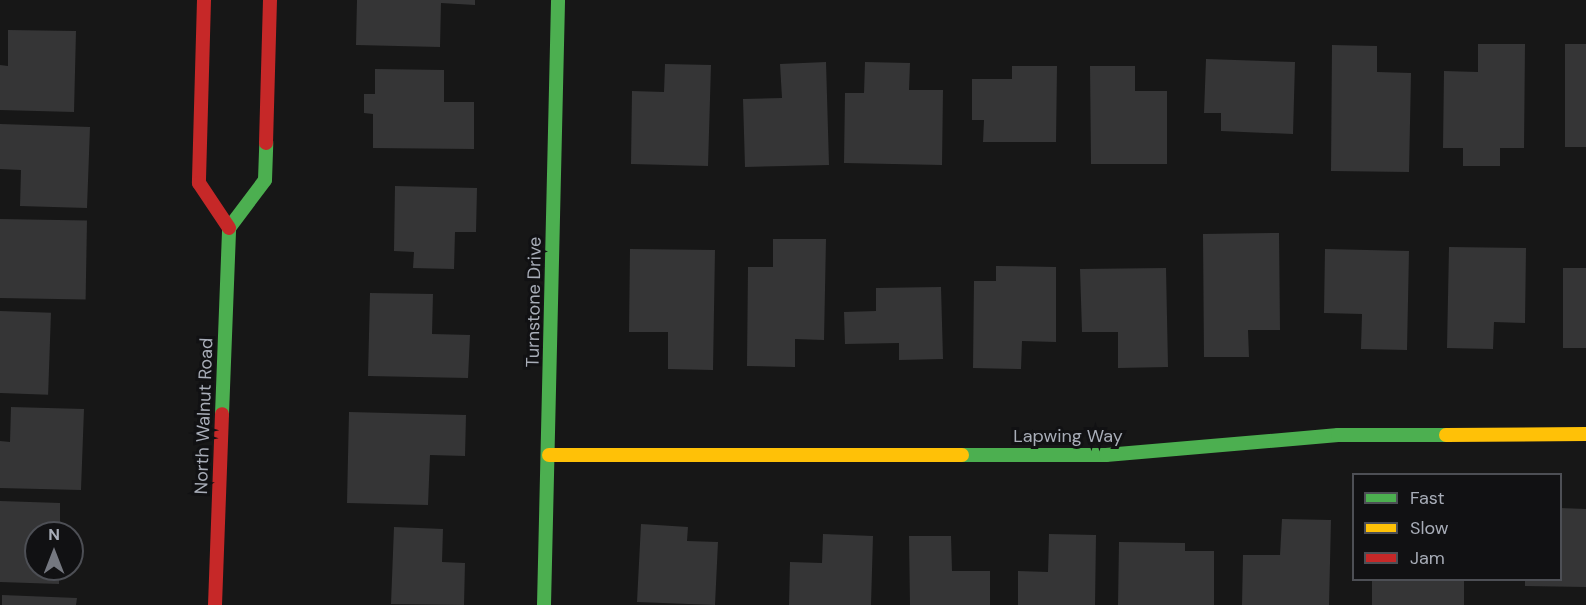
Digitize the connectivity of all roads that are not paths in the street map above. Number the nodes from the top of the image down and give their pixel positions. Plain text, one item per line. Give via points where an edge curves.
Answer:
1 (204, 0) edge
2 (270, 0) edge
3 (558, 0) edge
4 (229, 228) junction
5 (1586, 434) edge
6 (549, 455) junction
7 (215, 605) edge
8 (544, 605) edge

1 - 4 street via 199,183
2 - 4 street via 265,180
3 - 6 street, Turnstone Drive
4 - 7 street, North Walnut Road
5 - 6 street, Lapwing Way via 1338,435 1106,455
6 - 8 street, Turnstone Drive

